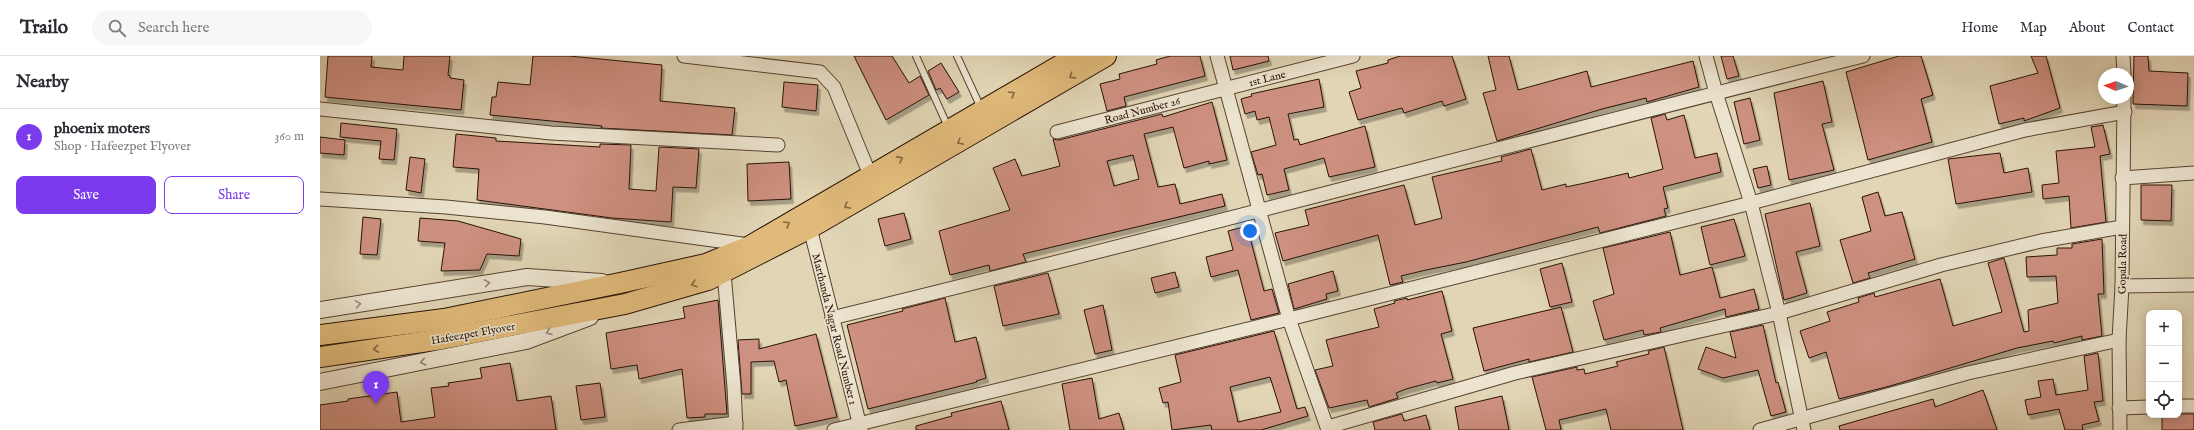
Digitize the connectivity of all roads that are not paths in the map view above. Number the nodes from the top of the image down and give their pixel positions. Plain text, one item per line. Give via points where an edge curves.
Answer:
1 (684, 56) edge
2 (916, 56) edge
3 (957, 56) edge
4 (1076, 56) edge
5 (1106, 56) edge
6 (1217, 56) edge
7 (1353, 56) edge
8 (1706, 56) edge
9 (1863, 56) edge
10 (2123, 56) edge
11 (2124, 68) edge
12 (1227, 88) junction
13 (1716, 93) junction
14 (2124, 104) edge
15 (320, 109) edge
16 (982, 111) junction
17 (2125, 112) junction
18 (950, 130) junction
19 (1057, 132) dead end
20 (778, 145) dead end
21 (2194, 173) edge
22 (870, 175) junction
23 (2122, 178) junction
24 (320, 199) edge
25 (1750, 203) junction
26 (1258, 211) junction
27 (2122, 227) junction
28 (810, 228) junction
29 (750, 246) junction
30 (724, 273) junction
31 (620, 283) junction
32 (2194, 285) edge
33 (2122, 286) junction
34 (625, 304) junction
35 (320, 310) edge
36 (1779, 313) junction
37 (832, 318) junction
38 (1289, 319) junction
39 (320, 335) edge
40 (2119, 340) junction
41 (320, 357) edge
42 (320, 382) edge
43 (2182, 406) edge
44 (2194, 406) edge
45 (2146, 407) edge
46 (2119, 408) junction
47 (1803, 425) edge
48 (736, 426) edge
49 (860, 427) edge
50 (1328, 428) edge
51 (679, 430) edge
52 (834, 430) edge
53 (1760, 430) edge
54 (2120, 430) edge

1 - 22 street via 820,72 834,87
2 - 18 lane
3 - 16 lane
16 -> 4 main road, Hafeezpet Flyover
5 -> 28 main road, Hafeezpet Flyover
6 - 12 street
7 - 12 street, 1st Lane
8 - 13 street
9 - 13 street
10 - 11 street
12 - 19 street, Road Number 26
12 - 26 street
13 - 25 street
13 - 26 street
14 - 17 street, Gopala Road
15 - 20 street via 551,133
16 - 18 main road, Hafeezpet Flyover
17 - 23 street, Gopala Road
17 - 25 street via 2025,130
22 -> 18 main road, Hafeezpet Flyover
21 - 23 street
29 -> 22 main road, Hafeezpet Flyover
23 - 27 street, Gopala Road
24 - 29 street via 446,207
25 - 36 street
25 - 38 street
26 - 37 street via 1120,248
26 - 38 street
27 - 33 street, Gopala Road
27 - 36 street via 2041,241 1941,265
28 - 30 main road, Hafeezpet Flyover
28 - 37 street, Marthanda Nagar Road Number 1
29 - 31 main road, Hafeezpet Flyover via 706,264
30 -> 34 main road, Hafeezpet Flyover
30 - 48 street
35 -> 31 street via 527,277
31 - 39 main road, Hafeezpet Flyover via 444,319
32 - 33 street
33 - 40 street, Gopala Road
34 -> 41 main road, Hafeezpet Flyover via 442,339
34 -> 42 street via 526,341
36 - 47 street
36 - 50 street via 1515,373
37 - 49 street, Marthanda Nagar Road Number 1
38 - 49 street
38 - 50 street
40 - 46 street, Gopala Road
40 - 47 street via 1968,373
43 - 44 street
45 - 46 street
46 - 54 street, Gopala Road
47 - 53 street
48 - 51 street
49 - 52 street

